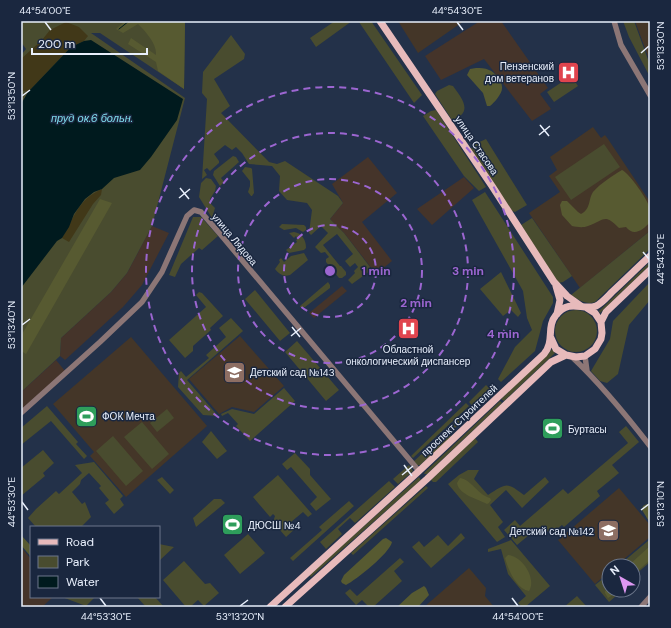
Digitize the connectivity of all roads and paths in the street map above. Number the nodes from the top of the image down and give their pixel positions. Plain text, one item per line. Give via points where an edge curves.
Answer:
1 (380, 21) edge
2 (614, 21) edge
3 (650, 95) edge
4 (650, 256) edge
5 (650, 270) edge
6 (554, 282) junction
7 (584, 307) junction
8 (556, 314) junction
9 (601, 322) junction
10 (551, 338) junction
11 (569, 356) junction
12 (585, 356) junction
13 (587, 372) junction
14 (21, 413) edge
15 (650, 446) edge
16 (419, 471) junction
17 (650, 596) edge
18 (270, 607) edge
19 (285, 607) edge
20 (641, 607) edge

1 - 6 main road, улица Стасова
2 - 3 street via 621,45
4 - 7 main road via 599,304
5 - 9 main road via 606,312
6 - 7 main road, улица Стасова via 571,299
6 - 8 main road, улица Стасова via 560,300
7 - 8 main road via 568,307
7 - 9 main road via 595,314
8 - 10 main road, проспект Строителей via 551,325
9 - 12 main road via 602,333 598,345
10 - 11 main road via 556,348
10 - 16 main road, проспект Строителей via 544,354
11 - 12 main road, проспект Строителей
11 - 13 street
11 - 19 main road, проспект Строителей via 551,362 427,479
12 - 13 street
13 - 15 street
14 - 16 street, улица Лядова via 142,302 162,272 187,216 194,210 201,212 221,235
16 - 18 main road, проспект Строителей
17 - 20 street

